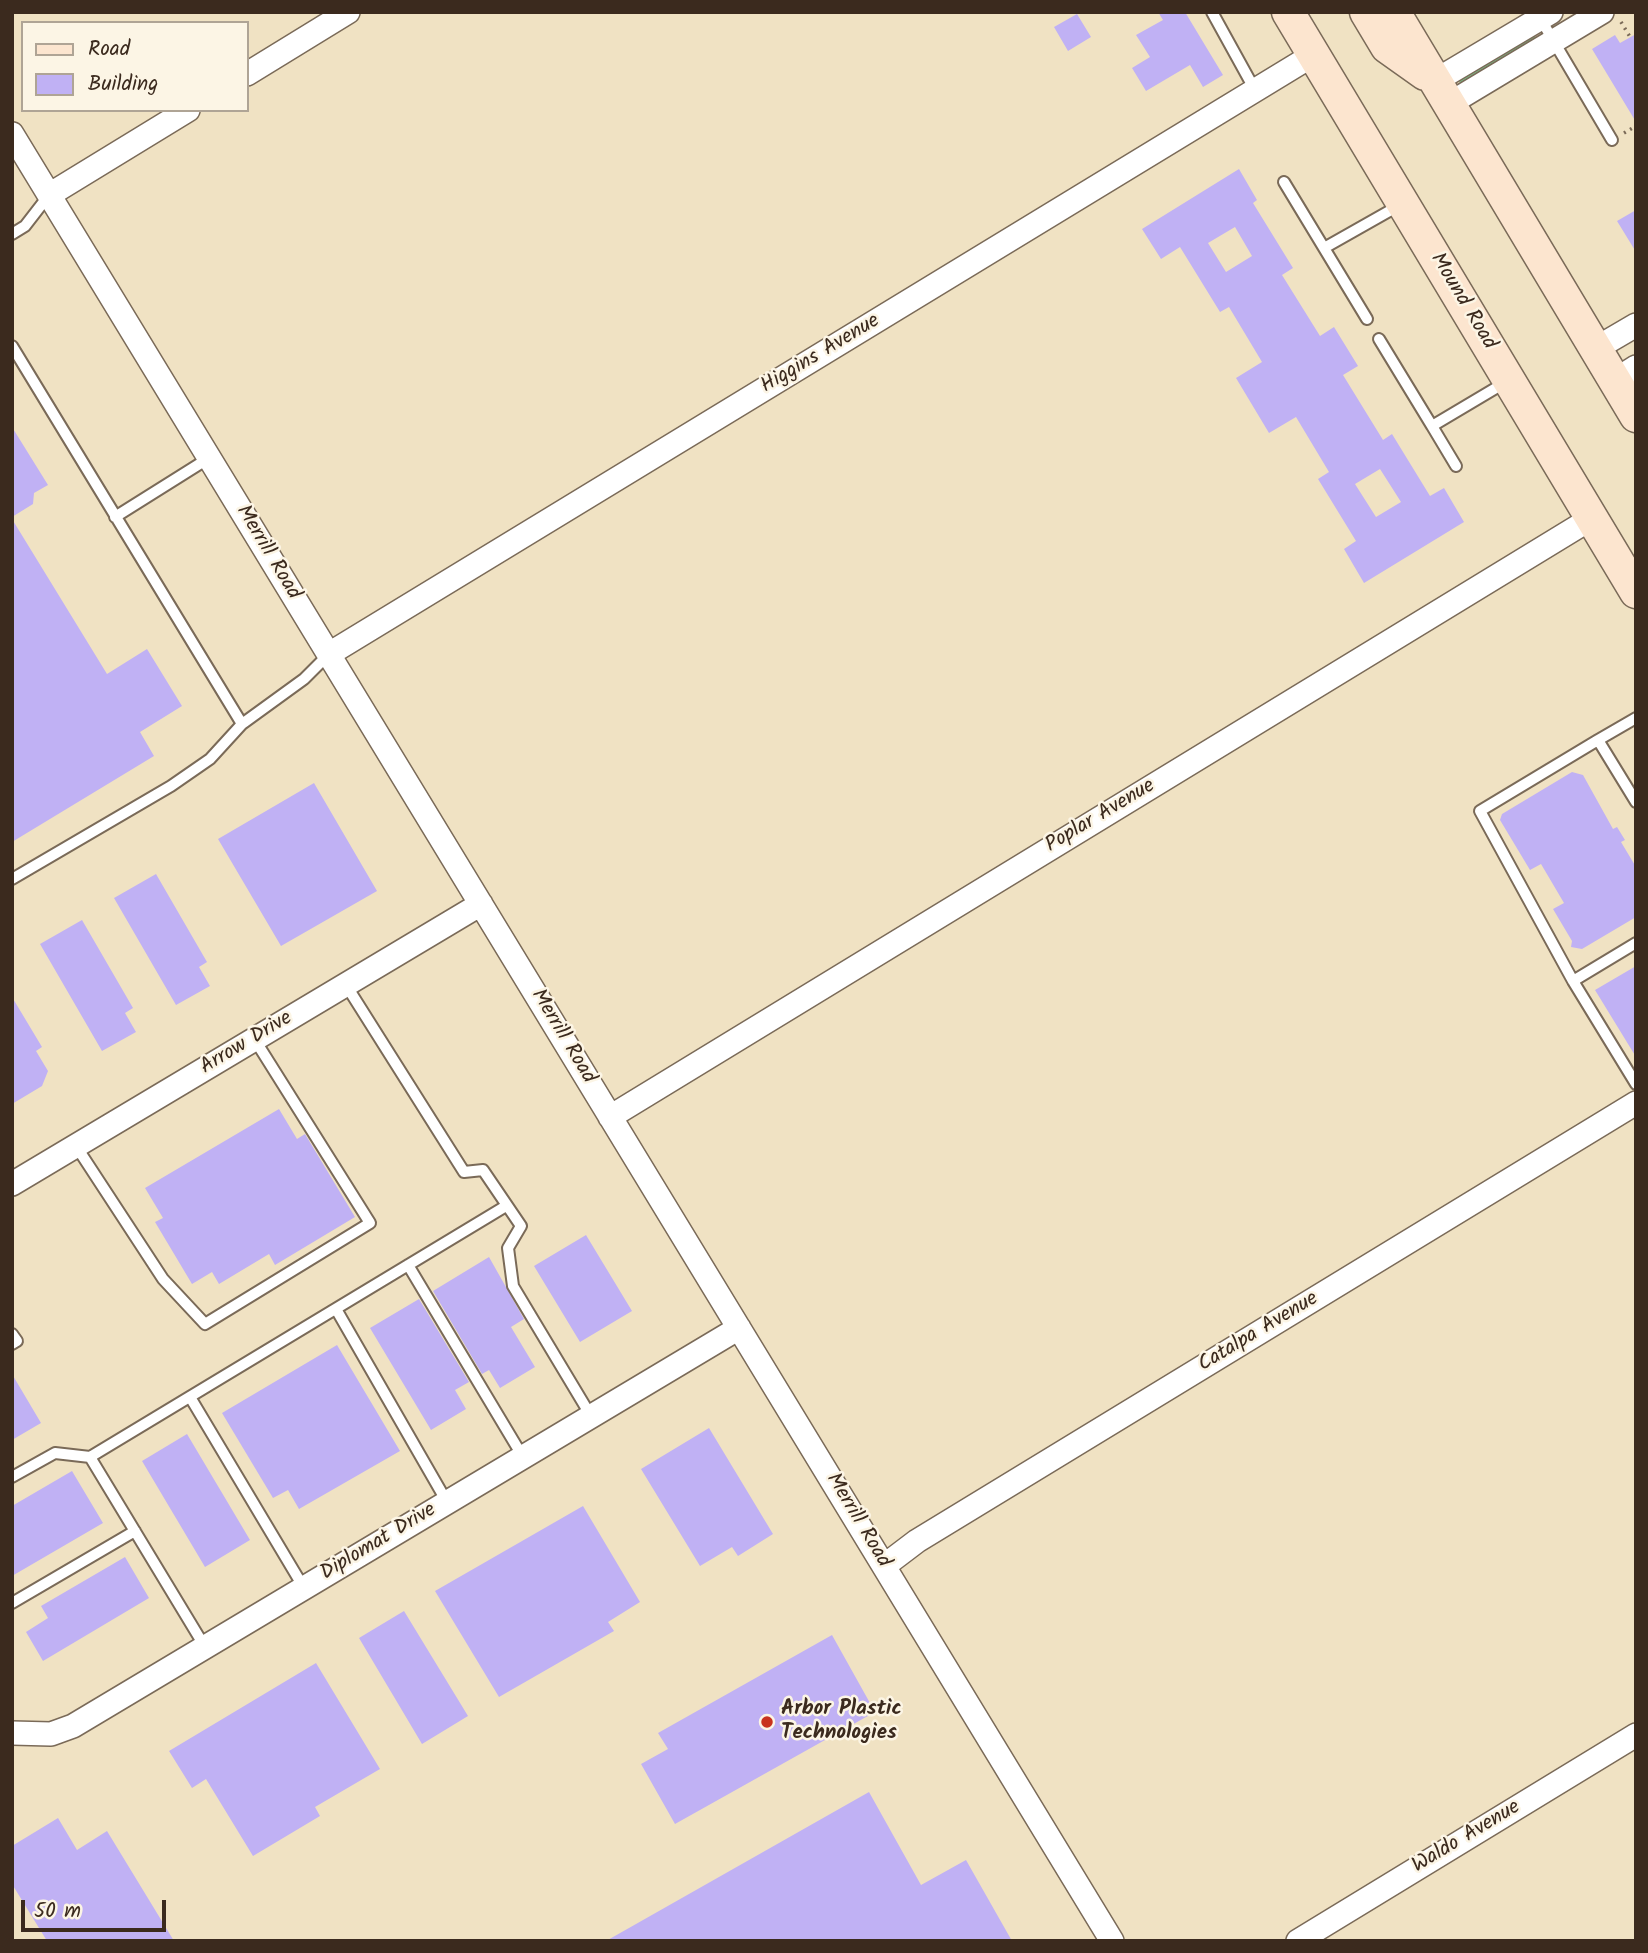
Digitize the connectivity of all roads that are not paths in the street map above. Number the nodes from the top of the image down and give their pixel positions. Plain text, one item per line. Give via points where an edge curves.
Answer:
1 (348, 12) edge
2 (1212, 12) edge
3 (1287, 12) edge
4 (1366, 12) edge
5 (1394, 12) edge
6 (1545, 15) edge
7 (1612, 17) edge
8 (1554, 41) junction
9 (1313, 55) junction
10 (248, 73) edge
11 (1255, 90) junction
12 (1442, 92) junction
13 (185, 112) edge
14 (12, 134) edge
15 (1616, 138) road end
16 (1284, 183) dead end
17 (49, 195) junction
18 (1402, 203) junction
19 (12, 234) edge
20 (1324, 248) junction
21 (1367, 318) dead end
22 (1636, 325) edge
23 (1379, 339) dead end
24 (12, 346) edge
25 (1595, 349) junction
26 (1625, 374) edge
27 (1509, 380) junction
28 (1636, 415) edge
29 (1432, 426) junction
30 (209, 458) junction
31 (1456, 466) dead end
32 (115, 517) junction
33 (1592, 518) junction
34 (1636, 592) edge
35 (329, 654) junction
36 (1636, 718) edge
37 (242, 724) junction
38 (1598, 740) junction
39 (1636, 802) edge
40 (12, 879) edge
41 (481, 905) junction
42 (1636, 943) edge
43 (1573, 981) junction
44 (346, 985) junction
45 (255, 1040) junction
46 (1636, 1084) edge
47 (1636, 1103) edge
48 (610, 1117) junction
49 (76, 1146) junction
50 (12, 1184) edge
51 (506, 1206) junction
52 (408, 1265) junction
53 (336, 1309) junction
54 (739, 1328) junction
55 (12, 1334) edge
56 (12, 1344) edge
57 (190, 1397) junction
58 (591, 1416) junction
59 (90, 1457) junction
60 (523, 1457) junction
61 (12, 1477) edge
62 (447, 1502) junction
63 (135, 1531) junction
64 (884, 1566) junction
65 (304, 1588) junction
66 (12, 1603) edge
67 (205, 1647) junction
68 (12, 1733) edge
69 (1636, 1735) edge
70 (1112, 1941) edge
71 (1297, 1941) edge

1 - 10 street
2 - 11 lane
3 - 9 main road, Mound Road
4 - 12 main road via 1387,47
5 - 12 main road
6 - 8 lane
6 - 12 street
7 - 8 street
8 - 12 street
8 - 15 lane
9 - 11 street, Higgins Avenue
9 - 18 main road, Mound Road
11 - 35 street, Higgins Avenue
12 - 25 main road
13 - 17 street
14 - 17 street, Merrill Road
16 - 20 lane
17 - 19 lane via 25,226
17 - 30 street, Merrill Road
18 - 20 lane
18 - 27 main road, Mound Road
20 - 21 lane
22 - 25 street
23 - 29 lane
24 - 32 lane
25 - 26 main road
26 - 28 main road
27 - 29 lane
27 - 33 main road, Mound Road
29 - 31 lane
30 - 32 lane
30 - 35 street, Merrill Road
32 - 37 lane
33 - 34 main road, Mound Road
33 - 48 street, Poplar Avenue
35 - 37 lane via 304,679
35 - 41 street, Merrill Road
36 - 38 lane
37 - 40 lane via 210,759 171,786
38 - 39 lane
38 - 43 lane via 1480,811
41 - 44 street, Arrow Drive
41 - 48 street, Merrill Road
42 - 43 lane
43 - 46 lane
44 - 45 street, Arrow Drive
44 - 51 lane via 464,1172 483,1170
45 - 49 street, Arrow Drive
45 - 49 lane via 370,1223 205,1324 163,1279
47 - 64 street, Catalpa Avenue via 928,1534
48 - 54 street, Merrill Road
49 - 50 street, Arrow Drive
51 - 52 lane
51 - 58 lane via 521,1226 508,1248 513,1286
52 - 53 lane
52 - 60 lane
53 - 57 lane
53 - 62 lane
54 - 58 street, Diplomat Drive
54 - 64 street, Merrill Road
55 - 56 lane via 17,1341
57 - 59 lane
57 - 65 lane
58 - 60 street, Diplomat Drive
59 - 61 lane via 55,1453
59 - 63 lane
60 - 62 street, Diplomat Drive
62 - 65 street, Diplomat Drive
63 - 66 lane
63 - 67 lane
64 - 70 street, Merrill Road
65 - 67 street, Diplomat Drive
67 - 68 street, Diplomat Drive via 73,1726 51,1734
69 - 71 street, Waldo Avenue

